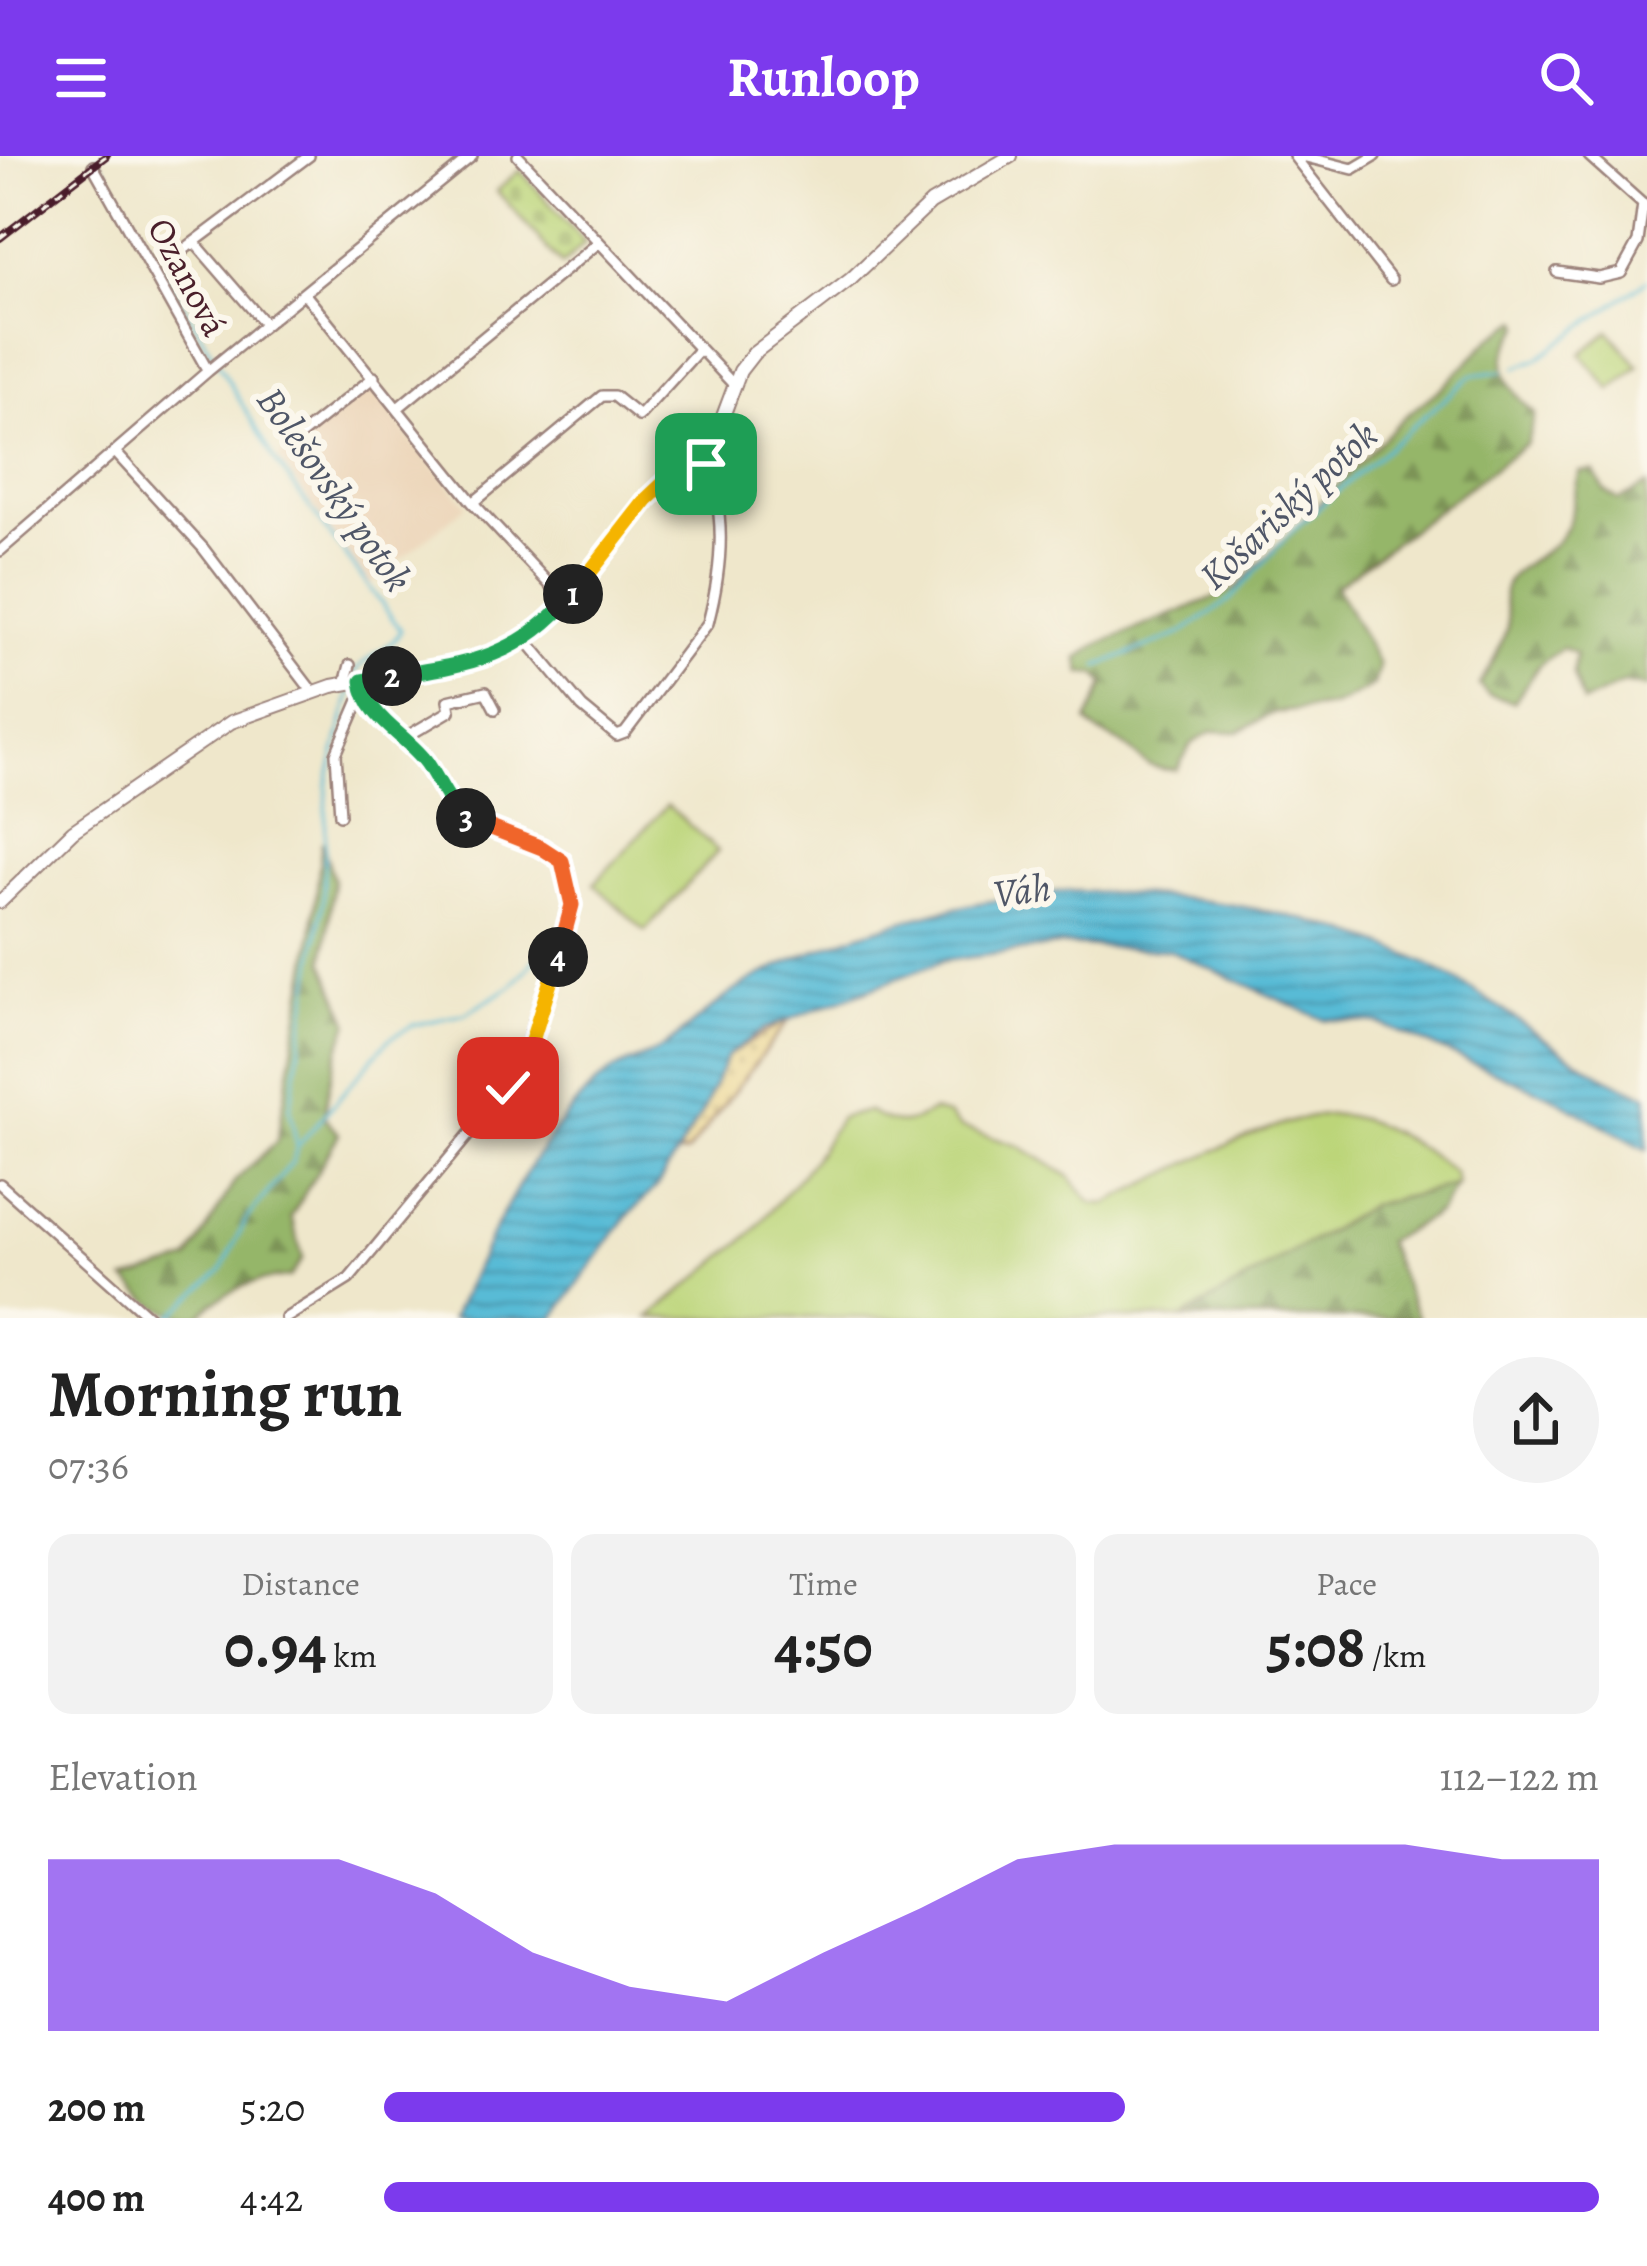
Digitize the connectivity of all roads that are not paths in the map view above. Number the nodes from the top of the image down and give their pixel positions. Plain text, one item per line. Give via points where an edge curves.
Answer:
1 (309, 156) edge
2 (472, 156) edge
3 (518, 156) edge
4 (1011, 156) edge
5 (1298, 156) edge
6 (1375, 156) edge
7 (1589, 156) edge
8 (93, 166) dead end
9 (1645, 206) edge
10 (194, 243) junction
11 (597, 244) junction
12 (166, 263) dead end
13 (1557, 272) dead end
14 (1390, 280) dead end
15 (304, 293) junction
16 (265, 324) junction
17 (698, 351) junction
18 (213, 367) junction
19 (374, 376) junction
20 (735, 386) junction
21 (400, 407) junction
22 (296, 439) dead end
23 (698, 451) junction
24 (115, 452) junction
25 (472, 503) junction
26 (0, 551) edge
27 (566, 602) junction
28 (526, 640) junction
29 (350, 664) dead end
30 (356, 684) junction
31 (312, 692) junction
32 (495, 709) dead end
33 (374, 710) junction
34 (350, 720) junction
35 (404, 738) junction
36 (340, 815) dead end
37 (0, 902) edge
38 (0, 1184) edge
39 (150, 1318) edge
40 (286, 1318) edge

1 - 10 street
2 - 15 street
3 - 11 street
4 - 20 main road via 931,203 851,279 754,353
5 - 6 street via 1353,169
5 - 14 street
7 - 9 street
8 - 18 street, Ozanová
9 - 13 street via 1621,273
10 - 12 street
10 - 16 street
11 - 17 street
11 - 21 street
15 - 16 street
15 - 19 street
16 - 18 street
17 - 20 street
17 - 25 street via 639,416 602,396
18 - 24 street, Ozanová
19 - 21 street
19 - 22 street
20 - 23 main road via 724,418
21 - 25 street
23 - 27 main road via 647,499
23 - 28 street via 720,530 713,604 708,623 625,733 598,724
24 - 26 street, Ozanová
24 - 31 street via 203,548
25 - 27 street
27 - 28 main road
28 - 30 main road via 477,661
29 - 30 street
30 - 31 main road
30 - 33 street
30 - 34 street
31 - 37 main road via 210,733 74,831
32 - 35 street via 486,692 448,701 450,710
33 - 34 street
33 - 35 street
34 - 36 street via 336,754
35 - 40 street via 465,818 562,861 572,895 515,1079 349,1279
38 - 39 street

